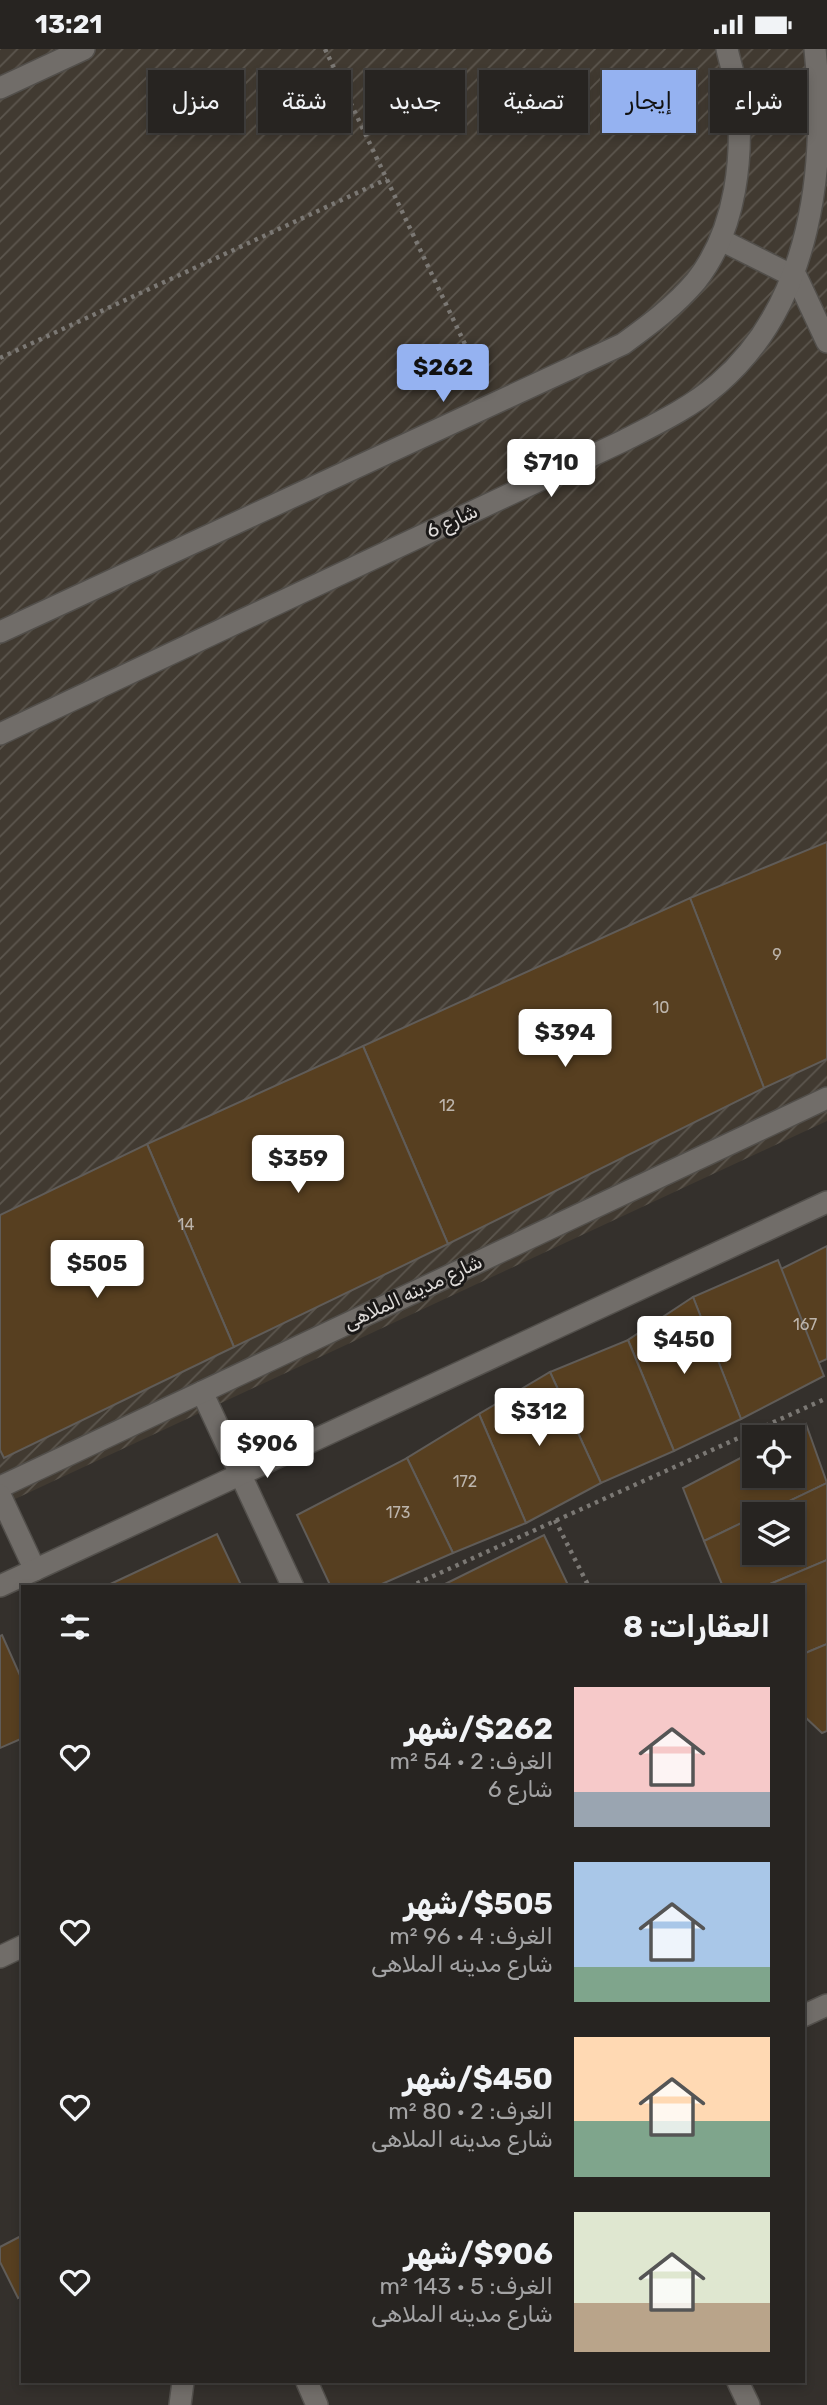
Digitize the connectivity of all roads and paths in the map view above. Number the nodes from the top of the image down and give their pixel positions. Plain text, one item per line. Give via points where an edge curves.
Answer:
1 (84, 49) edge
2 (325, 49) edge
3 (727, 49) edge
4 (815, 49) edge
5 (0, 88) edge
6 (387, 179) junction
7 (721, 240) junction
8 (797, 278) junction
9 (827, 342) edge
10 (0, 358) edge
11 (494, 404) junction
12 (0, 632) edge
13 (0, 734) edge
14 (827, 1098) edge
15 (827, 1202) edge
16 (202, 1392) junction
17 (827, 1398) edge
18 (240, 1473) junction
19 (0, 1487) edge
20 (0, 1495) edge
21 (555, 1520) junction
22 (36, 1570) junction
23 (292, 1585) edge
24 (412, 1585) edge
25 (588, 1585) edge
26 (0, 1586) edge
27 (21, 1947) edge
28 (0, 1957) edge
29 (827, 2005) edge
30 (805, 2015) edge
31 (183, 2383) edge
32 (307, 2383) edge
33 (738, 2383) edge
34 (180, 2405) edge
35 (317, 2405) edge
36 (749, 2405) edge

1 - 5 street
2 - 6 path
3 - 7 street via 740,141
4 - 8 street, شارع 6 via 826,128 825,179 816,229
6 - 10 path
6 - 11 path
7 - 8 street
7 - 11 street via 696,281 662,316 623,344
8 - 9 street
8 - 13 street, شارع 6 via 754,347 718,384 677,414
11 - 12 street
14 - 16 street, شارع مدينه الملاهى
15 - 18 street
16 - 18 street
16 - 19 street, شارع مدينه الملاهى
17 - 21 path
18 - 22 street
18 - 23 street
20 - 22 street
21 - 24 path
21 - 25 path
22 - 26 street
27 - 28 street
29 - 30 street
31 - 34 street
32 - 35 street
33 - 36 street

